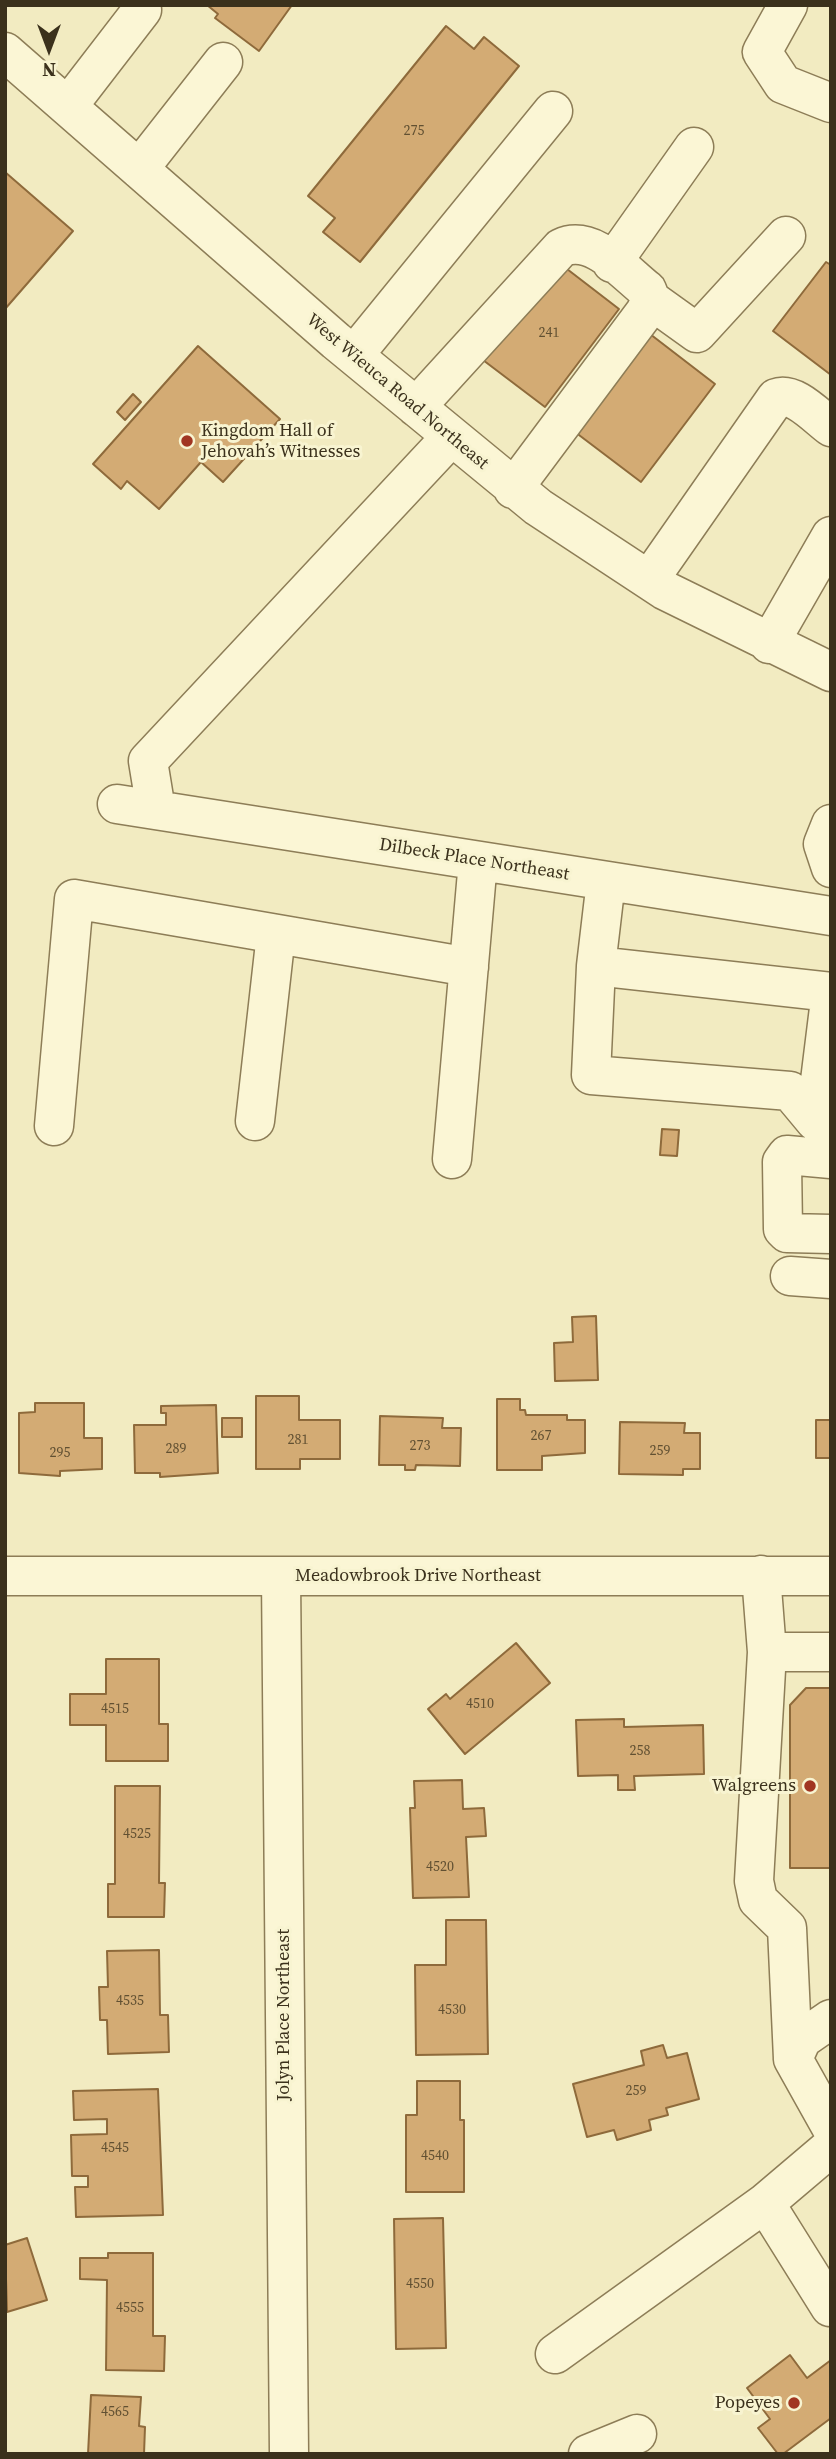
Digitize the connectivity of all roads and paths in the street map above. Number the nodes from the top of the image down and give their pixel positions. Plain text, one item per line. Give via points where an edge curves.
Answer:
1 (788, 5) edge
2 (142, 10) dead end
3 (5, 52) edge
4 (223, 62) dead end
5 (831, 103) edge
6 (68, 106) junction
7 (553, 111) dead end
8 (694, 147) dead end
9 (139, 169) junction
10 (786, 236) dead end
11 (612, 263) junction
12 (651, 300) junction
13 (354, 355) junction
14 (416, 407) junction
15 (831, 426) edge
16 (451, 437) junction
17 (513, 489) junction
18 (831, 536) edge
19 (649, 580) junction
20 (769, 644) junction
21 (831, 672) edge
22 (117, 804) dead end
23 (156, 810) junction
24 (831, 824) edge
25 (478, 861) junction
26 (831, 868) edge
27 (606, 881) junction
28 (831, 916) edge
29 (276, 934) junction
30 (596, 966) junction
31 (469, 967) junction
32 (831, 992) edge
33 (256, 1121) dead end
34 (823, 1122) edge
35 (54, 1126) dead end
36 (831, 1158) edge
37 (452, 1159) dead end
38 (831, 1234) edge
39 (790, 1276) dead end
40 (831, 1279) edge
41 (761, 1575) junction
42 (5, 1576) edge
43 (281, 1576) junction
44 (831, 1576) edge
45 (767, 1652) junction
46 (831, 1652) edge
47 (831, 2019) edge
48 (793, 2059) junction
49 (831, 2127) edge
50 (831, 2147) edge
51 (765, 2203) junction
52 (830, 2307) edge
53 (555, 2354) dead end
54 (638, 2434) dead end
55 (289, 2454) edge
56 (588, 2454) edge

1 - 5 street via 762,52 783,84
2 - 6 street
3 - 6 street, West Wieuca Road Northeast
4 - 9 street
6 - 9 street, West Wieuca Road Northeast
7 - 13 street
8 - 11 street
9 - 13 street, West Wieuca Road Northeast
10 - 12 street via 697,333
11 - 12 street via 647,290
11 - 14 street via 587,244 561,248
12 - 17 street
13 - 14 street, West Wieuca Road Northeast
14 - 16 street, West Wieuca Road Northeast
15 - 19 street via 792,397 776,398
16 - 17 street, West Wieuca Road Northeast
16 - 23 street via 148,761
17 - 19 street, West Wieuca Road Northeast
18 - 20 street
19 - 20 street, West Wieuca Road Northeast
20 - 21 street, West Wieuca Road Northeast
22 - 23 street, Dilbeck Place Northeast
23 - 25 street, Dilbeck Place Northeast
24 - 26 street via 823,844
25 - 27 street, Dilbeck Place Northeast
25 - 31 street
27 - 28 street, Dilbeck Place Northeast
27 - 30 street
29 - 31 street
29 - 33 street
29 - 35 street via 74,899
30 - 32 street
30 - 34 street via 591,1075 789,1091
31 - 37 street
32 - 34 street
36 - 38 street via 787,1155 782,1162 783,1229 787,1233
39 - 40 street
41 - 43 street, Meadowbrook Drive Northeast
41 - 44 street, Meadowbrook Drive Northeast
41 - 45 street
42 - 43 street, Meadowbrook Drive Northeast
43 - 55 street, Jolyn Place Northeast
45 - 46 street
45 - 48 street via 754,1881 758,1900 787,1928
47 - 48 street via 802,2039
48 - 49 street
50 - 51 street
51 - 52 street
51 - 53 street
54 - 56 street

